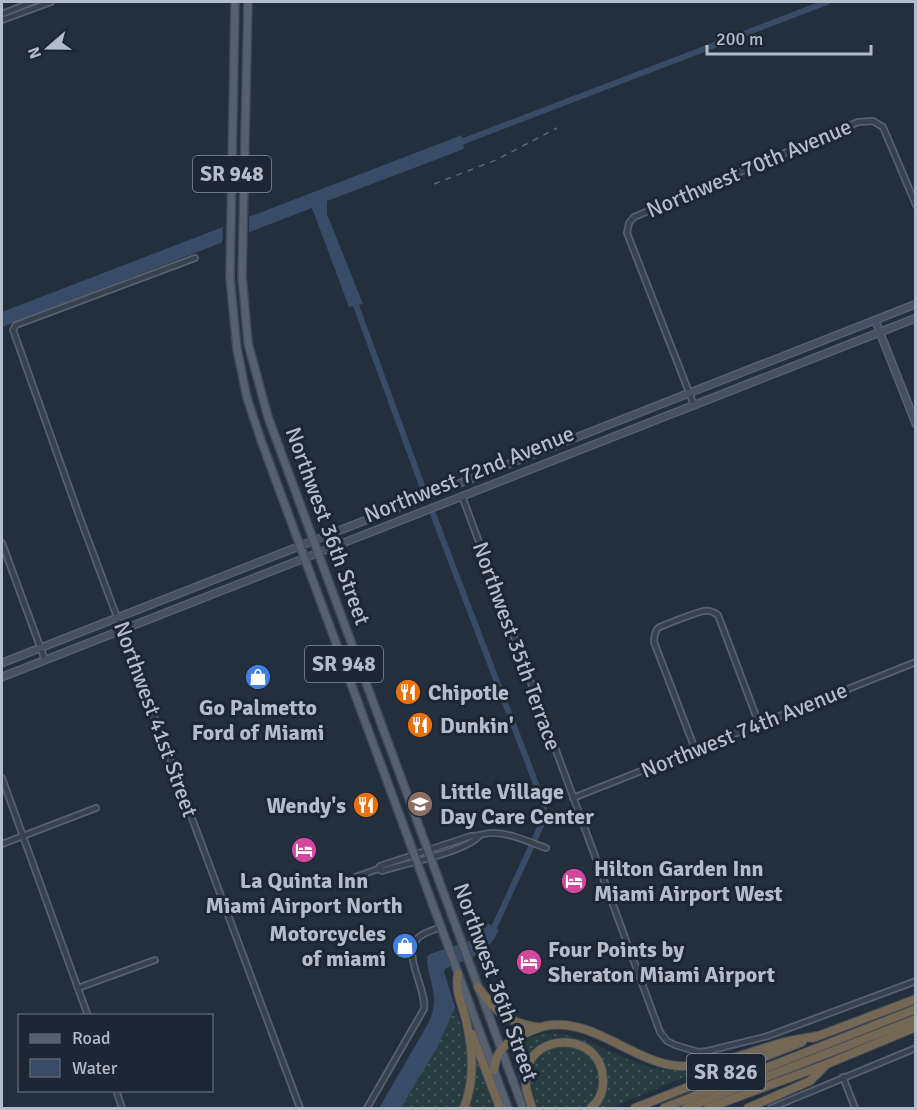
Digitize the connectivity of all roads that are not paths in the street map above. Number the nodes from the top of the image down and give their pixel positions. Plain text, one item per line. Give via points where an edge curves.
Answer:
1 (32, 2) edge
2 (51, 2) edge
3 (235, 2) edge
4 (248, 2) edge
5 (2, 14) edge
6 (2, 20) edge
7 (915, 205) edge
8 (195, 258) dead end
9 (915, 304) edge
10 (915, 318) edge
11 (875, 320) junction
12 (880, 332) junction
13 (714, 383) junction
14 (689, 392) junction
15 (728, 392) junction
16 (694, 405) junction
17 (915, 423) edge
18 (579, 436) junction
19 (584, 448) junction
20 (462, 496) junction
21 (314, 540) junction
22 (2, 543) edge
23 (300, 545) junction
24 (319, 553) junction
25 (305, 558) junction
26 (118, 616) junction
27 (123, 629) junction
28 (41, 647) junction
29 (45, 660) junction
30 (915, 662) edge
31 (2, 663) edge
32 (2, 677) edge
33 (759, 724) junction
34 (695, 749) junction
35 (2, 778) edge
36 (400, 778) junction
37 (388, 782) junction
38 (573, 798) junction
39 (96, 808) dead end
40 (23, 836) junction
41 (479, 836) junction
42 (2, 844) edge
43 (543, 847) dead end
44 (426, 850) junction
45 (415, 857) junction
46 (429, 858) junction
47 (347, 880) dead end
48 (441, 927) junction
49 (155, 960) dead end
50 (458, 974) junction
51 (915, 981) edge
52 (478, 987) junction
53 (78, 988) junction
54 (915, 999) edge
55 (915, 1009) edge
56 (87, 1014) edge
57 (915, 1019) edge
58 (466, 1022) junction
59 (915, 1027) edge
60 (539, 1028) junction
61 (817, 1036) junction
62 (915, 1048) edge
63 (501, 1049) junction
64 (827, 1064) junction
65 (494, 1070) junction
66 (843, 1077) junction
67 (117, 1092) edge
68 (122, 1108) edge
69 (300, 1108) edge
70 (367, 1108) edge
71 (464, 1108) edge
72 (500, 1108) edge
73 (508, 1108) edge
74 (523, 1108) edge
75 (532, 1108) edge
76 (591, 1108) edge
77 (635, 1108) edge
78 (664, 1108) edge
79 (686, 1108) edge
80 (708, 1108) edge
81 (748, 1108) edge
82 (771, 1108) edge
83 (855, 1108) edge

1 - 5 street
2 - 6 street
3 - 23 main road, Northwest 36th Street / SR 948 via 232,314 242,375 262,443
4 - 21 main road, Northwest 36th Street / SR 948 via 244,310 254,369 268,417
7 - 14 street, Northwest 70th Avenue via 884,128 873,121 858,122 634,217 627,233
8 - 26 street, Northwest 41st Street via 16,325 13,330
9 - 11 main road, Northwest 72nd Avenue
10 - 12 main road, Northwest 72nd Avenue
11 - 12 main road
11 - 13 main road, Northwest 72nd Avenue
12 - 15 main road, Northwest 72nd Avenue
12 - 17 main road
13 - 14 main road, Northwest 72nd Avenue
13 - 15 main road
14 - 16 street
14 - 18 main road, Northwest 72nd Avenue
15 - 16 main road, Northwest 72nd Avenue
16 - 19 main road, Northwest 72nd Avenue
18 - 19 main road
18 - 21 main road, Northwest 72nd Avenue
19 - 20 main road, Northwest 72nd Avenue
20 - 24 main road, Northwest 72nd Avenue
20 - 38 street, Northwest 35th Terrace
21 - 23 main road, Northwest 72nd Avenue
21 - 24 main road, Northwest 36th Street / SR 948
22 - 28 street
23 - 25 main road, Northwest 36th Street / SR 948
23 - 26 main road, Northwest 72nd Avenue
24 - 25 main road, Northwest 72nd Avenue
24 - 36 main road, Northwest 36th Street / SR 948
25 - 27 main road, Northwest 72nd Avenue
25 - 37 main road, Northwest 36th Street / SR 948
26 - 27 street, Northwest 41st Street
26 - 28 main road, Northwest 72nd Avenue
27 - 29 main road, Northwest 72nd Avenue
27 - 69 street, Northwest 41st Street
28 - 29 street
28 - 31 main road, Northwest 72nd Avenue
29 - 32 main road, Northwest 72nd Avenue
30 - 33 street, Northwest 74th Avenue
33 - 34 street, Northwest 74th Avenue
33 - 34 street via 718,615 704,611 658,628 654,642
34 - 38 street, Northwest 74th Avenue
35 - 40 street
36 - 37 main road
36 - 44 main road, Northwest 36th Street / SR 948
37 - 45 main road, Northwest 36th Street / SR 948
38 - 51 street, Northwest 35th Terrace via 660,1032 667,1041 708,1052 768,1036
39 - 40 street
40 - 42 street
40 - 53 street
41 - 43 street via 492,832 516,836
41 - 44 street
41 - 46 street via 473,843
44 - 45 street
44 - 46 main road, Northwest 36th Street / SR 948
45 - 46 street
45 - 47 street
45 - 48 main road, Northwest 36th Street / SR 948
46 - 52 main road, Northwest 36th Street / SR 948
48 - 50 main road, Northwest 36th Street / SR 948
48 - 70 street via 418,938 413,946 412,956 426,1000 424,1009
49 - 53 street
50 - 58 highway via 456,986
50 - 65 main road, Northwest 36th Street
52 - 60 highway via 504,1018
52 - 63 main road, Northwest 36th Street / SR 948
53 - 56 street
54 - 61 highway, SR 826
55 - 78 highway
57 - 79 highway
58 - 71 highway via 472,1076
58 - 72 highway
59 - 64 highway, SR 826
60 - 61 highway via 555,1024 585,1029 656,1062 677,1066 709,1064
60 - 63 highway via 509,1041
61 - 77 highway, SR 826
62 - 66 street
63 - 65 highway
63 - 74 main road, Northwest 36th Street / SR 948
64 - 80 highway, SR 826
64 - 81 highway via 810,1081
65 - 73 main road, Northwest 36th Street
66 - 82 street
66 - 83 street
67 - 68 street
75 - 76 highway via 526,1089 529,1064 549,1045 568,1042 592,1052 602,1068 603,1085

